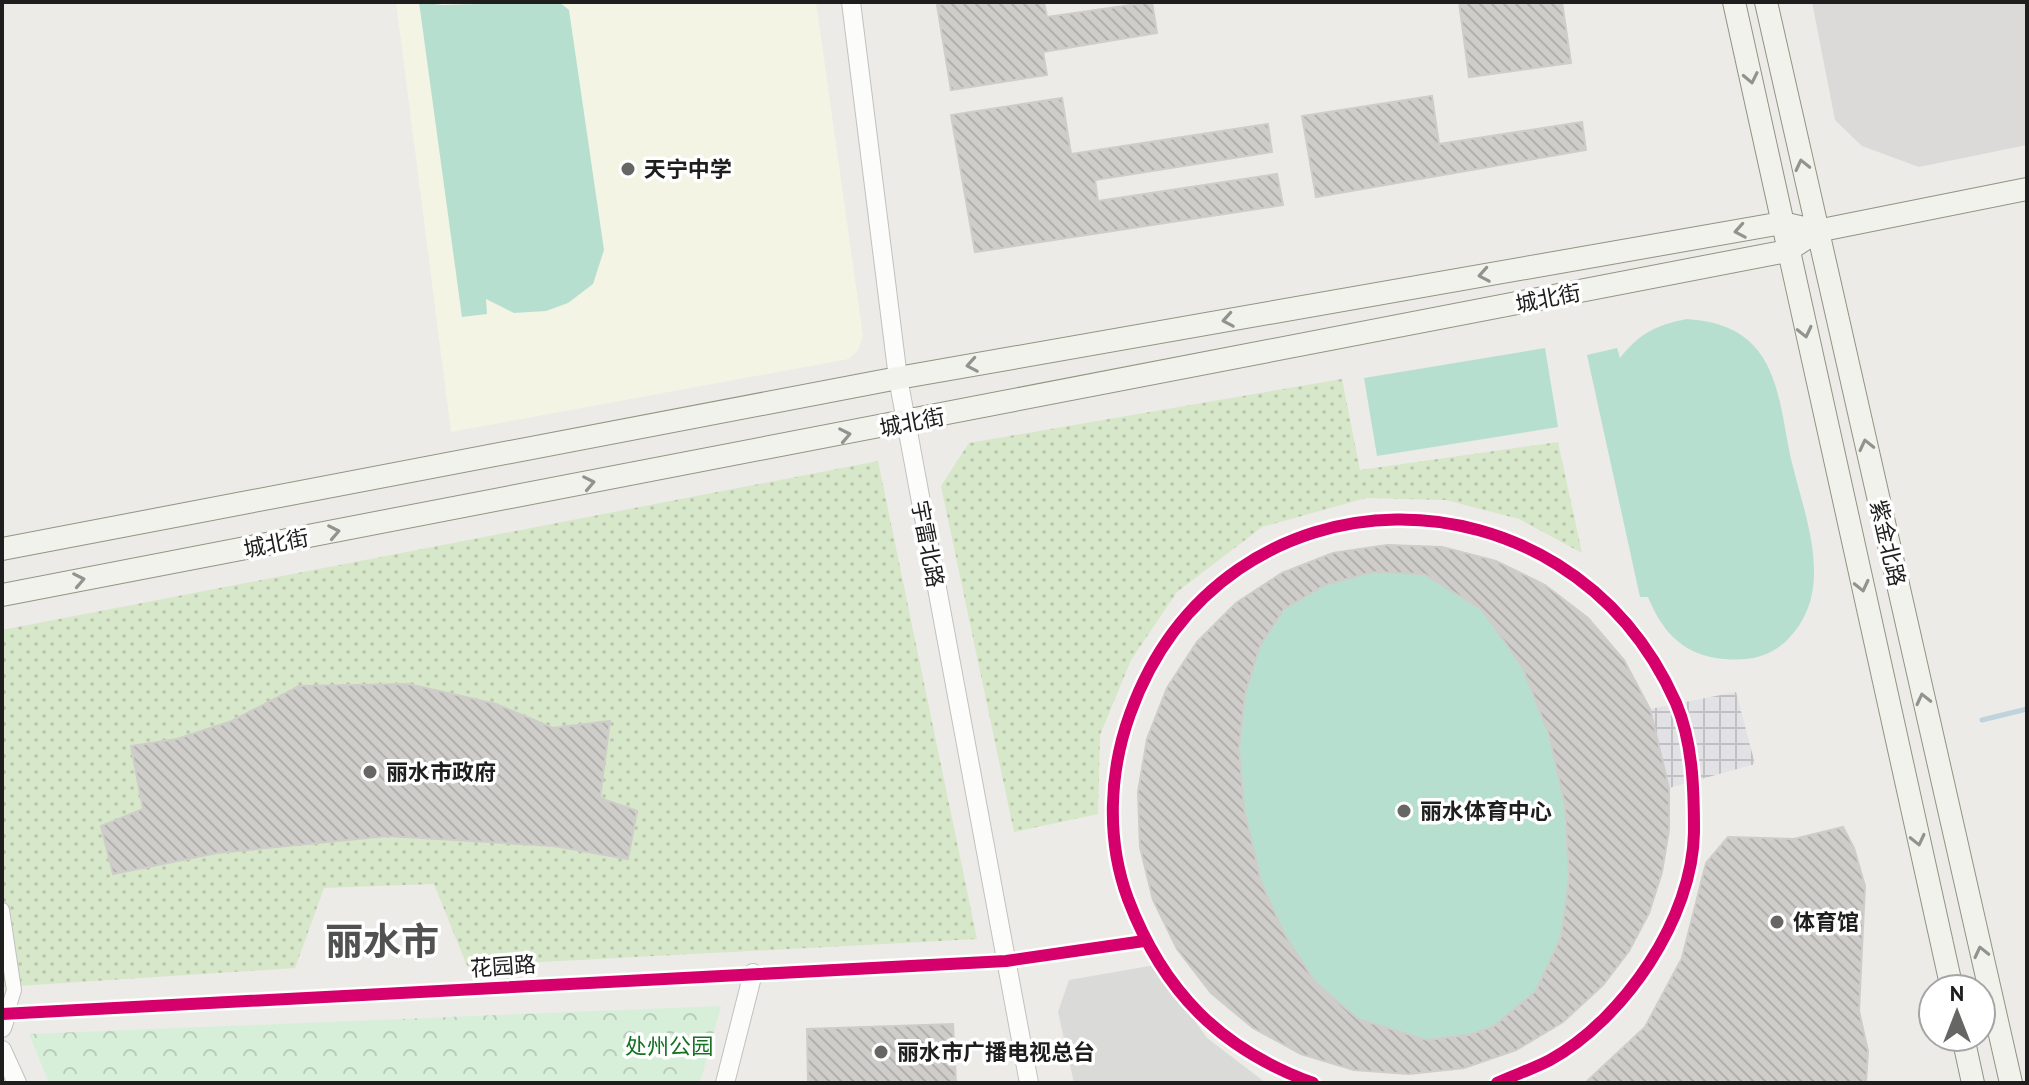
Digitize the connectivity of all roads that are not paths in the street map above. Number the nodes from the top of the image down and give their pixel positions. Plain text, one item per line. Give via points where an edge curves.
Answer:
1 (851, 2) edge
2 (1734, 2) edge
3 (1766, 2) edge
4 (2027, 189) edge
5 (1782, 223) junction
6 (1817, 231) junction
7 (1787, 251) junction
8 (898, 378) junction
9 (905, 423) junction
10 (2, 549) edge
11 (2, 595) edge
12 (2, 910) edge
13 (1144, 941) junction
14 (1006, 961) junction
15 (753, 973) junction
16 (1948, 973) edge
17 (4, 1018) edge
18 (2, 1050) edge
19 (1966, 1053) edge
20 (17, 1083) edge
21 (725, 1083) edge
22 (1029, 1083) edge
23 (1313, 1083) edge
24 (1497, 1083) edge
25 (1973, 1083) edge
26 (2011, 1083) edge

1 - 8 street, 宇雷北路
2 -> 5 main road, 紫金北路
6 -> 3 main road, 紫金北路
4 - 6 main road, 城北街
5 - 6 main road, 城北街
5 - 7 main road, 紫金北路
5 -> 8 main road, 城北街
6 - 7 main road, 城北街
26 -> 6 main road, 紫金北路
7 - 9 main road, 城北街
7 -> 16 main road, 紫金北路
8 - 9 street, 宇雷北路
8 - 10 main road, 城北街
11 -> 9 main road, 城北街
9 - 14 street, 宇雷北路
12 - 17 street via 14,990
13 - 14 street, 花园路
13 - 23 street via 1178,992 1222,1036 1274,1069
13 - 24 street via 1120,878 1112,811 1116,770 1119,744 1142,680 1179,623 1239,570 1286,543 1351,523 1418,518 1485,529 1548,556 1602,595 1638,636 1677,706 1694,772 1694,839 1679,905 1649,966 1606,1018 1552,1059
14 - 15 street, 花园路
14 - 22 street, 宇雷北路
15 - 17 street, 花园路
15 - 21 street
18 - 20 street
19 - 25 main road

